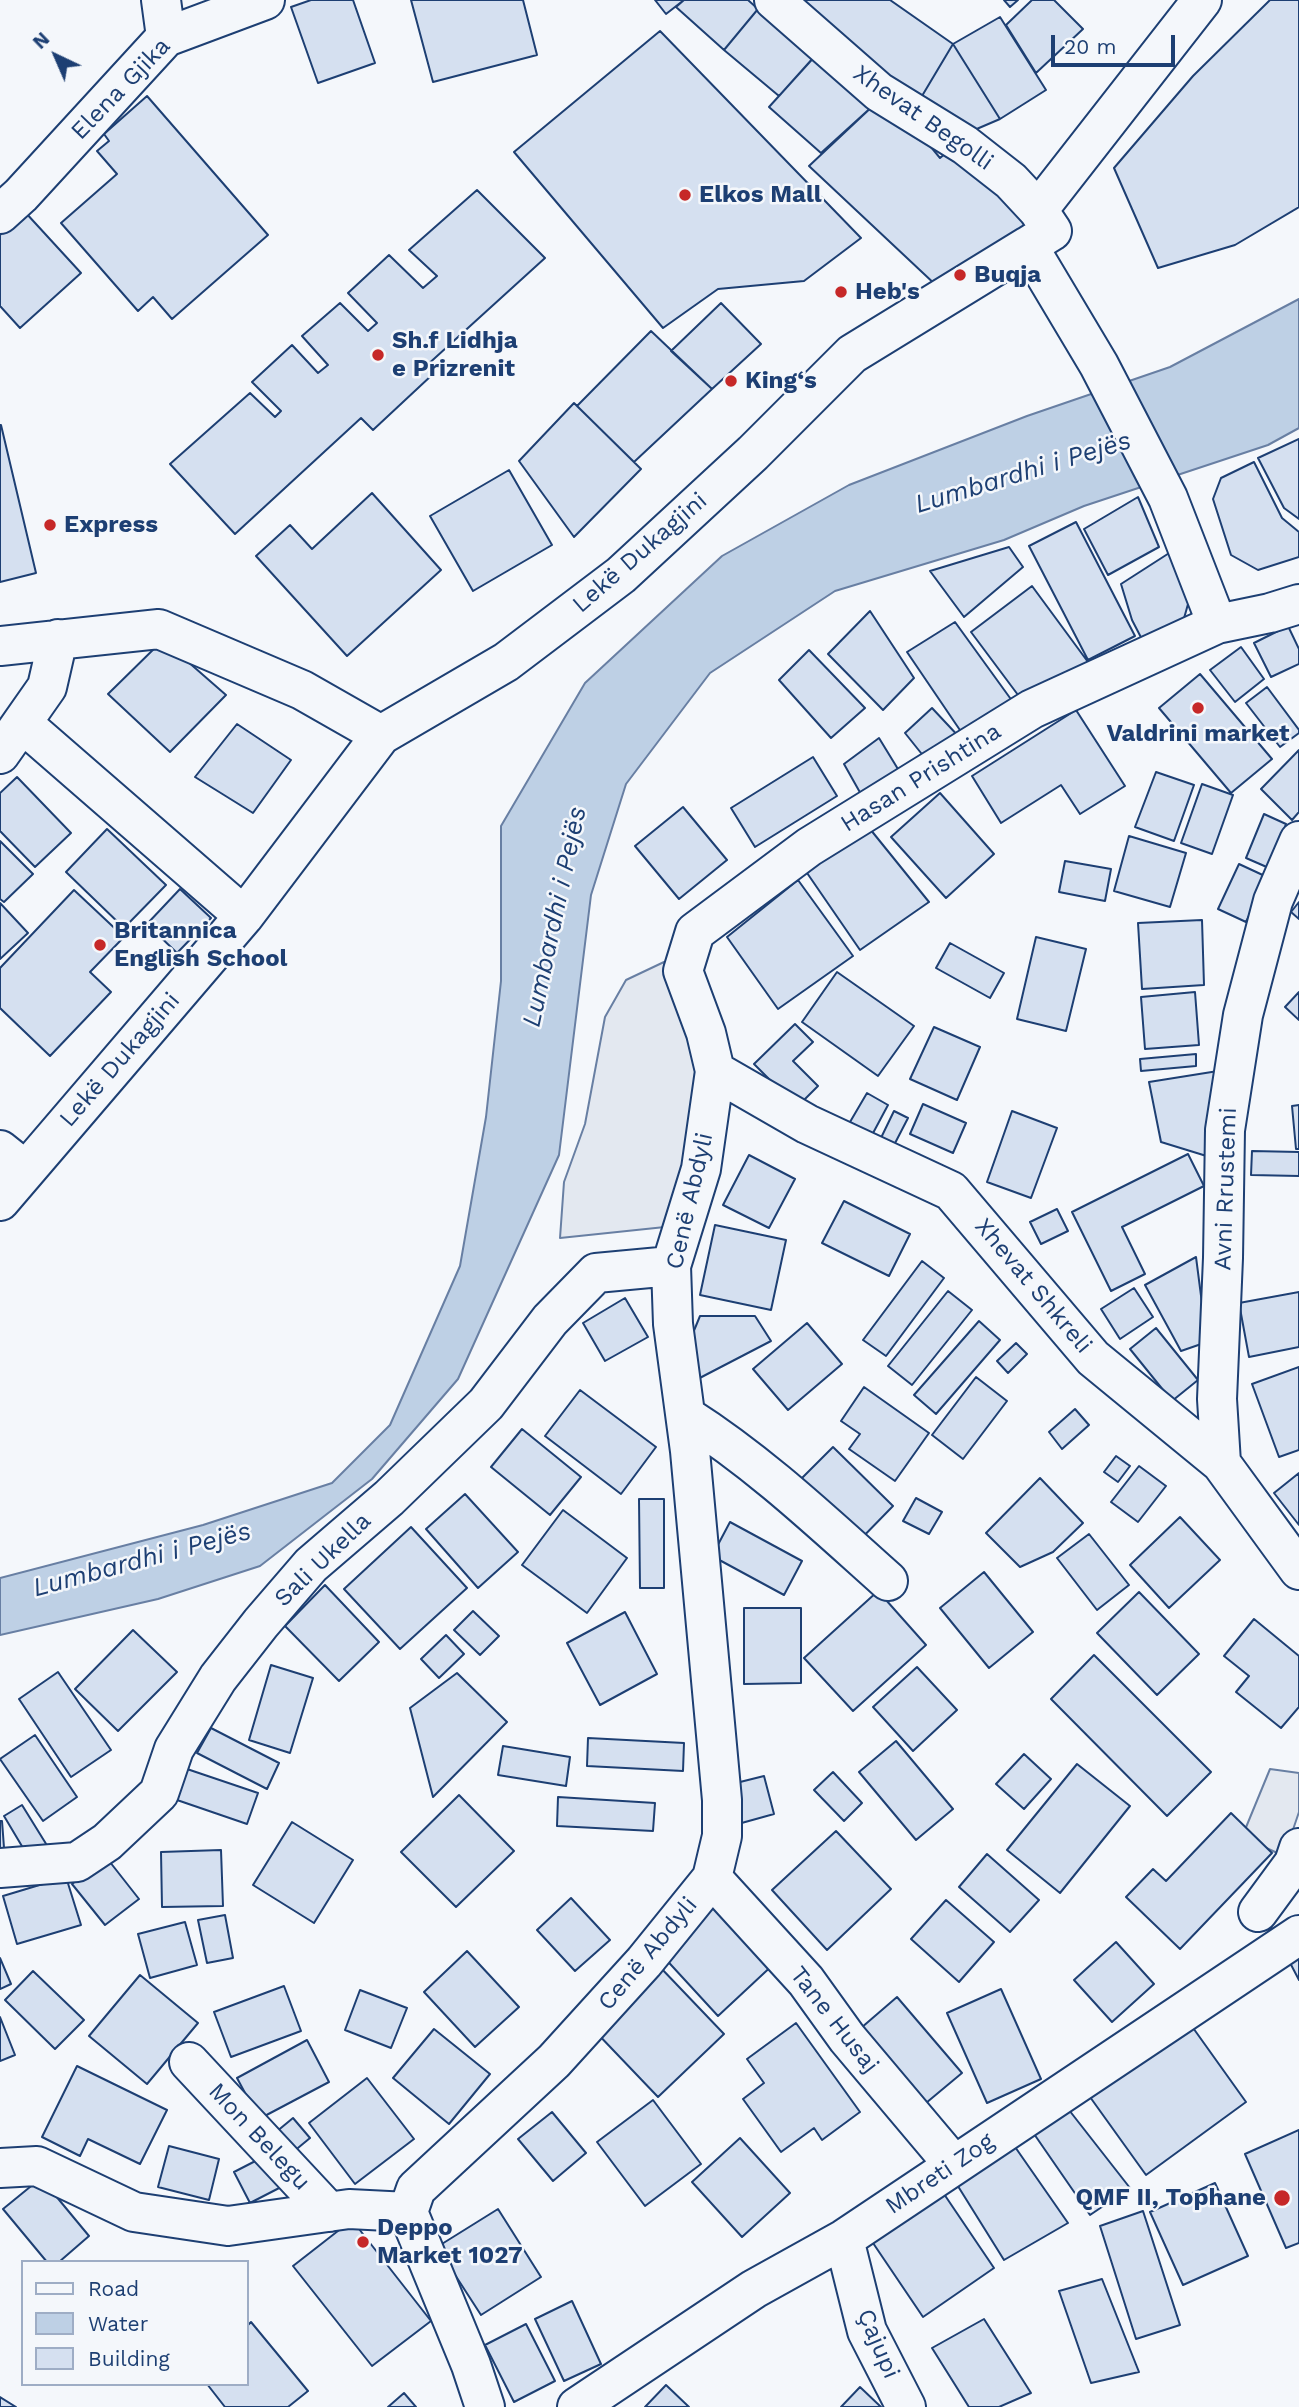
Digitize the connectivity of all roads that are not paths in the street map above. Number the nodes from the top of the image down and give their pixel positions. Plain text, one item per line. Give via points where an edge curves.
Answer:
1 (265, 0) edge
2 (774, 0) edge
3 (1202, 0) edge
4 (163, 18) edge
5 (0, 214) edge
6 (1033, 228) junction
7 (1299, 604) edge
8 (1217, 624) junction
9 (58, 639) junction
10 (0, 646) edge
11 (22, 723) junction
12 (380, 735) junction
13 (0, 754) edge
14 (1299, 841) edge
15 (244, 916) junction
16 (715, 1071) junction
17 (12, 1160) edge
18 (0, 1201) edge
19 (671, 1266) junction
20 (686, 1416) junction
21 (1221, 1463) junction
22 (1299, 1570) edge
23 (888, 1581) dead end
24 (1299, 1848) edge
25 (0, 1868) edge
26 (712, 1878) junction
27 (1258, 1912) dead end
28 (1299, 1935) edge
29 (189, 2062) dead end
30 (954, 2165) junction
31 (0, 2168) edge
32 (329, 2212) junction
33 (408, 2212) junction
34 (844, 2239) junction
35 (485, 2407) edge
36 (577, 2407) edge
37 (906, 2407) edge

1 - 4 street, Elena Gjika
2 - 6 street, Xhevat Begolli via 879,92 965,145 1011,181
3 - 6 street
4 - 5 street, Elena Gjika via 22,195
6 - 8 street via 1168,498
6 - 12 street, Lekë Dukagjini via 852,354 621,575 506,662
7 - 8 street, Hasan Prishtina
8 - 16 street, Hasan Prishtina via 1032,709 809,847 695,932 683,971
9 - 10 street
9 - 11 street via 47,687
9 - 12 street via 159,629 302,690
11 - 13 street
11 - 15 street
12 - 15 street, Lekë Dukagjini
14 - 21 street, Avni Rrustemi via 1273,901 1243,1015 1225,1129 1217,1399
15 - 17 street, Lekë Dukagjini
16 - 19 street, Cenë Abdyli via 701,1169
16 - 21 street, Xhevat Shkreli via 807,1124 951,1191 1093,1358
17 - 18 street, Lekë Dukagjini
19 - 20 street, Cenë Abdyli via 673,1324
19 - 25 street, Sali Ukella via 596,1273 550,1320 486,1404 389,1498 311,1565 261,1623 218,1678 174,1749 159,1793 107,1842 77,1862
20 - 23 street via 782,1486
20 - 26 street, Cenë Abdyli via 722,1800 722,1836
21 - 22 street, Xhevat Shkreli
24 - 27 street via 1294,1863
26 - 30 street, Tane Husaj via 806,1981 847,2038
26 - 33 street, Cenë Abdyli via 554,2061 416,2189
28 - 30 street, Mbreti Zog
29 - 32 street, Mon Belegu
30 - 34 street, Mbreti Zog
31 - 32 street, Mon Belegu via 37,2166 134,2212 228,2227
32 - 33 street, Mon Belegu
33 - 35 street
34 - 36 street, Mbreti Zog via 754,2289
34 - 37 street, Çajupi via 867,2331

